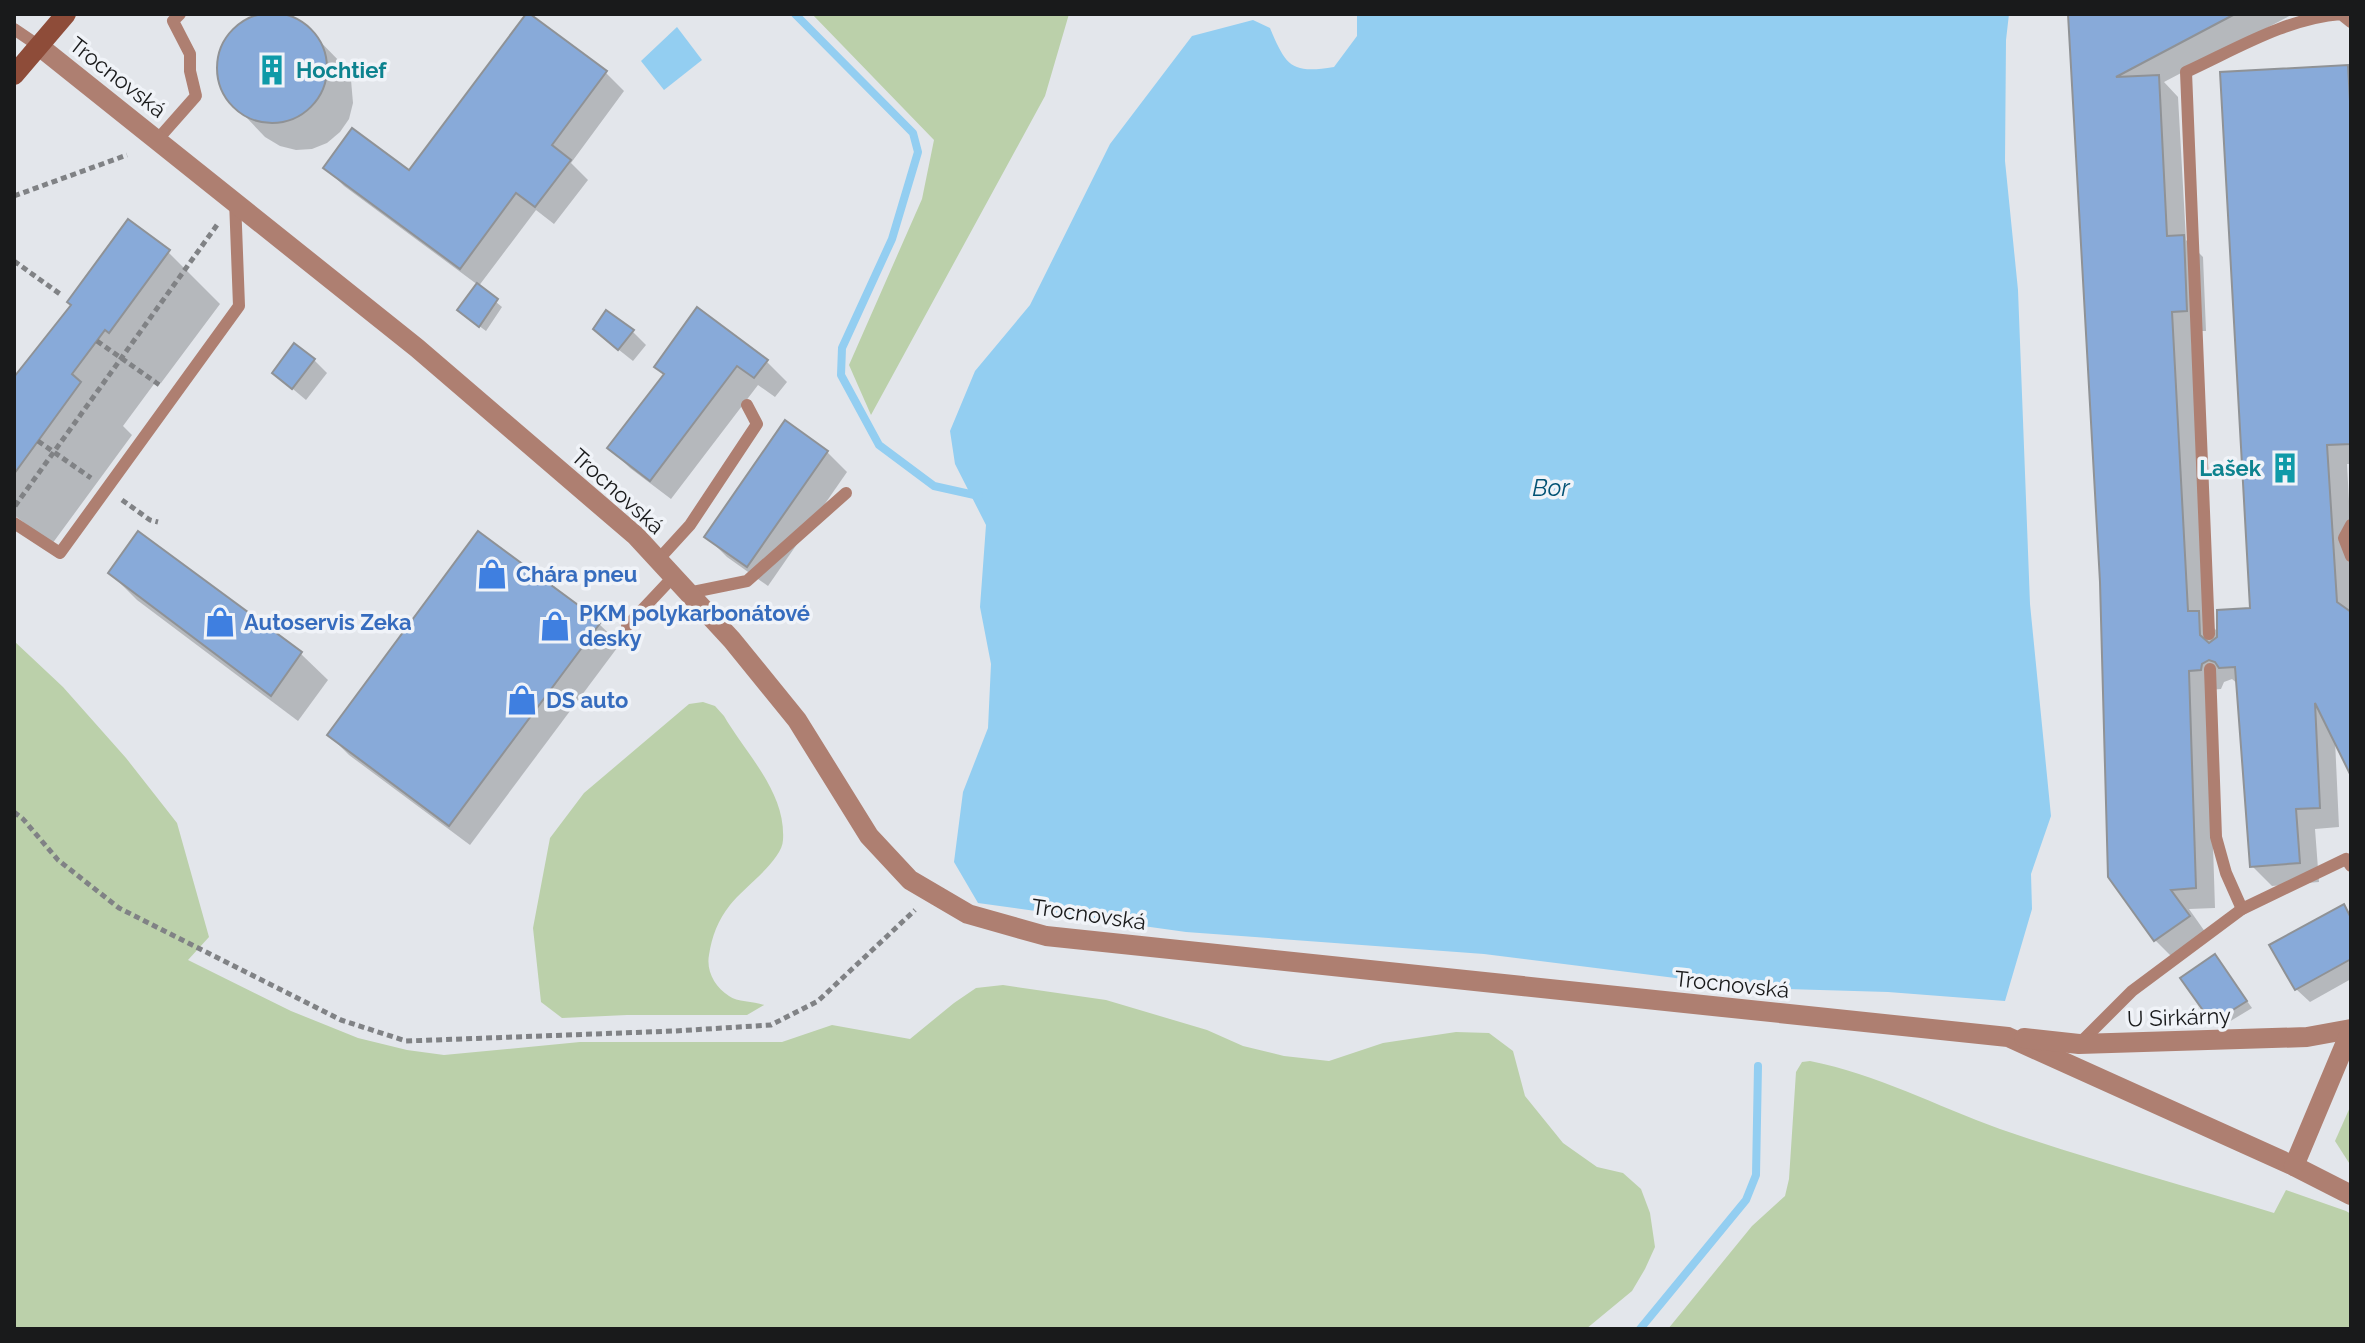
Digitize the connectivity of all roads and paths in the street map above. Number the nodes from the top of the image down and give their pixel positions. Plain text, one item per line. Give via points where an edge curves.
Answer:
1 (66, 14) edge
2 (180, 14) edge
3 (2351, 22) edge
4 (14, 29) edge
5 (39, 46) junction
6 (14, 75) edge
7 (158, 139) junction
8 (127, 155) dead end
9 (14, 196) edge
10 (235, 200) junction
11 (14, 261) edge
12 (60, 294) dead end
13 (97, 341) dead end
14 (121, 358) junction
15 (175, 395) junction
16 (747, 405) dead end
17 (846, 493) dead end
18 (14, 506) edge
19 (14, 523) edge
20 (2351, 525) edge
21 (2351, 556) edge
22 (658, 560) junction
23 (673, 577) junction
24 (688, 593) junction
25 (627, 626) dead end
26 (2209, 634) dead end
27 (2210, 669) dead end
28 (14, 812) edge
29 (2351, 866) edge
30 (934, 894) junction
31 (2242, 909) junction
32 (2351, 1029) edge
33 (2008, 1037) junction
34 (2079, 1044) junction
35 (2294, 1166) junction
36 (2351, 1195) edge

1 - 5 main road
2 - 7 lane via 173,21 190,54 196,96
3 - 26 lane via 2341,14 2316,16 2186,72
4 - 5 lane
5 - 6 main road
5 - 7 street, Trocnovská
7 - 10 street, Trocnovská
8 - 9 path
10 - 14 path
10 - 15 lane via 239,306
10 - 22 street, Trocnovská via 470,393
11 - 12 path
13 - 14 path
14 - 15 path
14 - 18 path
15 - 19 lane via 60,553
16 - 22 lane via 757,424 690,525
17 - 24 lane via 747,581
20 - 21 lane via 2344,538
22 - 23 street, Trocnovská
23 - 24 street, Trocnovská
23 - 25 lane
24 - 30 street, Trocnovská via 797,720 869,836 910,880
27 - 31 lane via 2216,837
28 - 30 path via 58,860 119,908 341,1020 406,1041 771,1025 818,1001
29 - 31 lane via 2346,859
30 - 33 street, Trocnovská via 968,914 1046,936
31 - 34 lane via 2132,991
32 - 34 street, U Sirkárny via 2307,1037
32 - 35 street, U Sirkárny
33 - 34 street, U Sirkárny
33 - 35 street, Trocnovská
35 - 36 street, Trocnovská

